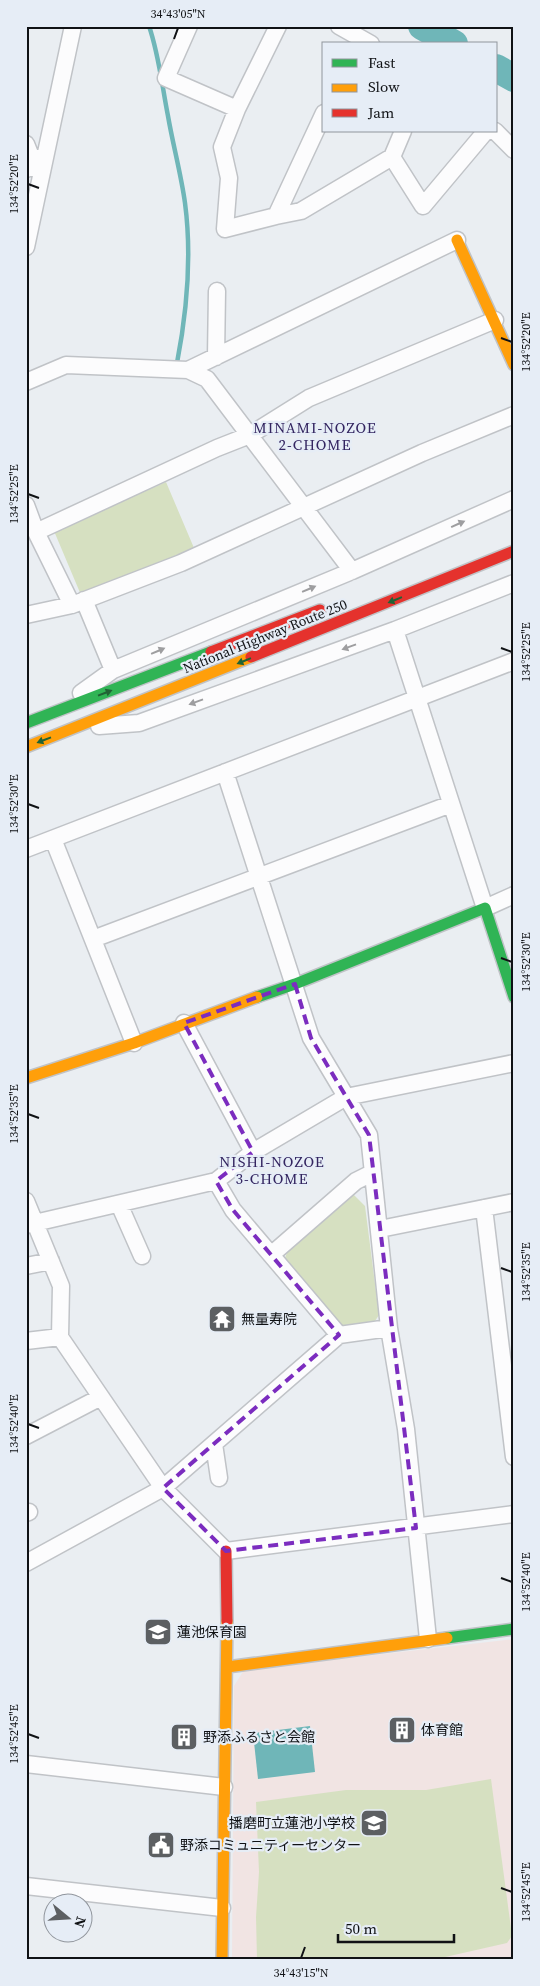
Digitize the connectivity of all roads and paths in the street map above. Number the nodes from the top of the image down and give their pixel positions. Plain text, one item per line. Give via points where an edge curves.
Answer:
1 (73, 26) edge
2 (189, 26) edge
3 (278, 26) edge
4 (339, 26) edge
5 (362, 41) edge
6 (237, 109) junction
7 (322, 117) edge
8 (404, 132) edge
9 (485, 132) edge
10 (496, 132) edge
11 (26, 144) edge
12 (514, 150) edge
13 (392, 157) junction
14 (43, 164) junction
15 (26, 168) edge
16 (276, 216) junction
17 (457, 240) joint
18 (26, 246) edge
19 (217, 291) dead end
20 (495, 320) junction
21 (216, 357) junction
22 (514, 365) edge
23 (188, 370) junction
24 (26, 382) edge
25 (514, 415) edge
26 (250, 435) junction
27 (514, 499) edge
28 (26, 505) edge
29 (304, 507) junction
30 (36, 532) junction
31 (514, 551) edge
32 (352, 571) junction
33 (514, 583) edge
34 (78, 602) junction
35 (333, 605) dead end
36 (26, 615) edge
37 (395, 630) junction
38 (514, 661) edge
39 (113, 670) junction
40 (416, 697) junction
41 (51, 714) junction
42 (26, 723) edge
43 (77, 727) junction
44 (26, 747) edge
45 (225, 772) junction
46 (451, 804) junction
47 (53, 839) junction
48 (26, 848) edge
49 (259, 876) junction
50 (514, 895) edge
51 (485, 908) junction
52 (93, 939) junction
53 (295, 984) junction
54 (514, 997) edge
55 (184, 1023) junction
56 (134, 1043) junction
57 (514, 1062) edge
58 (26, 1077) edge
59 (346, 1097) junction
60 (253, 1152) junction
61 (372, 1173) junction
62 (216, 1181) junction
63 (26, 1201) edge
64 (514, 1202) edge
65 (119, 1204) junction
66 (484, 1208) junction
67 (31, 1224) edge
68 (380, 1229) junction
69 (270, 1255) junction
70 (142, 1256) dead end
71 (51, 1262) junction
72 (26, 1266) edge
73 (390, 1328) junction
74 (339, 1335) junction
75 (60, 1337) junction
76 (26, 1341) edge
77 (101, 1397) junction
78 (26, 1436) edge
79 (214, 1444) junction
80 (514, 1458) edge
81 (222, 1468) dead end
82 (163, 1488) junction
83 (514, 1514) edge
84 (416, 1528) junction
85 (226, 1551) junction
86 (26, 1563) edge
87 (514, 1629) edge
88 (428, 1639) junction
89 (227, 1667) junction
90 (26, 1764) edge
91 (224, 1787) junction
92 (26, 1886) edge
93 (222, 1908) junction
94 (222, 1960) edge

1 - 14 street
2 - 6 street via 166,78
3 - 6 street
4 - 5 street
6 - 16 street via 222,147 229,178 225,229
7 - 16 street
8 - 13 street
9 - 13 street via 423,206
10 - 12 street
11 - 14 street via 30,154
13 - 16 street via 301,211
14 - 15 street
14 - 18 street
17 - 20 main road
17 - 21 street
19 - 21 street
20 - 22 main road
20 - 26 street via 309,398
21 - 23 street
23 - 24 street via 66,365
23 - 26 street via 207,379
25 - 29 street
26 - 29 street
26 - 30 street
32 -> 27 street
28 - 30 street
29 - 32 street
29 - 34 street via 180,563
30 - 34 street
31 -> 43 main road, National Highway Route 250
39 -> 32 street
33 - 37 street
34 - 36 street
34 - 39 street
41 -> 35 main road, National Highway Route 250
37 - 40 street
37 -> 43 street via 139,723
38 - 40 street
39 - 41 street
40 - 45 street
40 - 46 street
41 - 42 main road, National Highway Route 250
43 -> 44 main road, National Highway Route 250
45 - 47 street
45 - 49 street
46 - 49 street
46 - 51 street
47 - 48 street
47 - 52 street
49 - 52 street
49 - 53 street
50 - 51 street
51 - 53 main road
51 - 54 main road
52 - 56 street
53 - 55 main road
53 - 59 street via 311,1038
55 - 56 main road
55 - 60 street
56 - 58 main road
57 - 59 street
59 - 60 street
59 - 61 street via 369,1136
60 - 62 street
61 - 68 street
61 - 69 street via 356,1181
62 - 65 street
62 - 69 street via 233,1210
63 - 67 street
64 - 66 street
65 - 67 street
65 - 70 street
66 - 68 street
66 - 80 street
67 - 71 street
68 - 73 street
69 - 74 street
71 - 72 street
71 - 75 street via 61,1286
73 - 74 street
73 - 84 street via 406,1429
74 - 79 street
75 - 76 street
75 - 77 street
77 - 78 street
77 - 82 street
79 - 81 street
79 - 82 street
82 - 85 street
82 - 86 street
83 - 84 street
84 - 85 street
84 - 88 street
85 - 89 main road
87 - 88 main road
88 - 89 main road
89 - 91 main road
90 - 91 street
91 - 93 main road
92 - 93 street
93 - 94 main road

